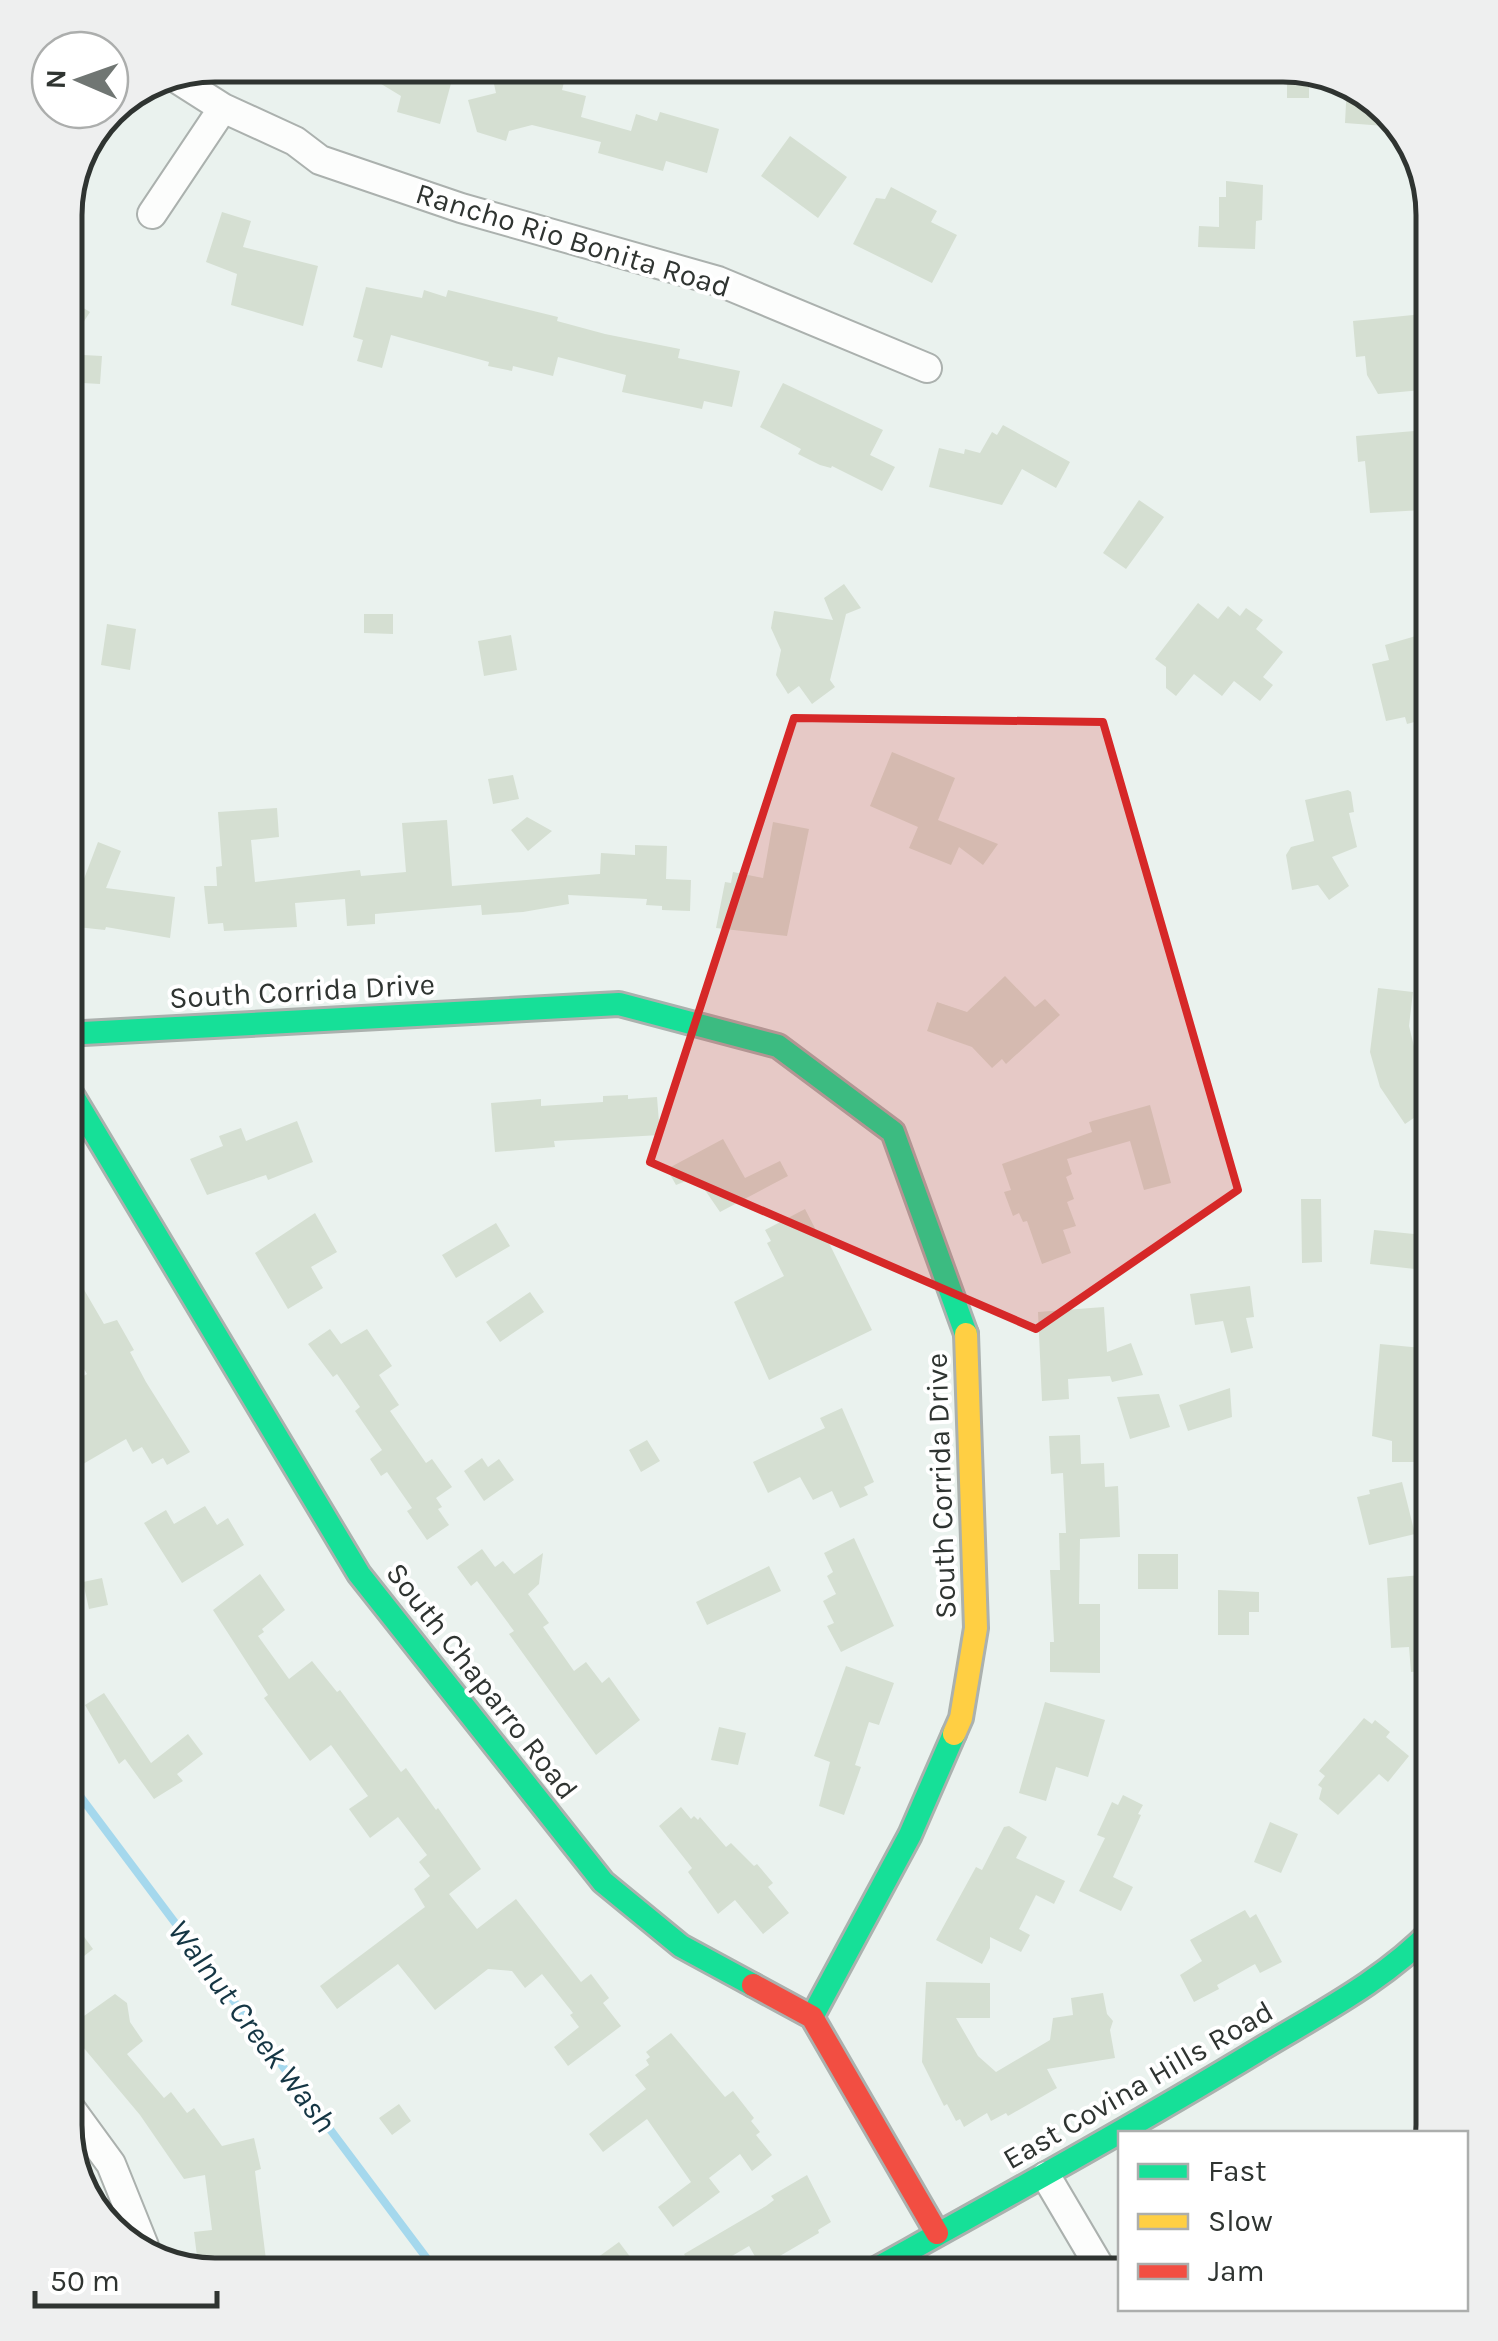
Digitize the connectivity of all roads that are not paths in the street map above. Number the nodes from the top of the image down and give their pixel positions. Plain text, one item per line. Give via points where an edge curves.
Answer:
1 (188, 86) edge
2 (224, 108) junction
3 (152, 214) dead end
4 (927, 368) dead end
5 (83, 1033) edge
6 (83, 1112) edge
7 (1416, 1947) edge
8 (812, 2017) junction
9 (82, 2124) edge
10 (1121, 2131) edge
11 (1118, 2133) edge
12 (1046, 2176) junction
13 (937, 2233) junction
14 (139, 2234) edge
15 (894, 2258) edge
16 (1094, 2258) edge

1 - 2 street, Rancho Rio Bonita Road
2 - 3 street
2 - 4 street, Rancho Rio Bonita Road via 320,160 718,281
5 - 8 street, South Corrida Drive via 619,1004 778,1046 893,1132 967,1338 976,1628 961,1718 910,1835
6 - 8 street, South Chaparro Road via 359,1574 603,1882 682,1946
7 - 10 street, East Covina Hills Road
8 - 13 street
9 - 14 street via 111,2164
11 - 12 street, East Covina Hills Road
12 - 13 street, East Covina Hills Road
12 - 16 street
13 - 15 street, East Covina Hills Road

